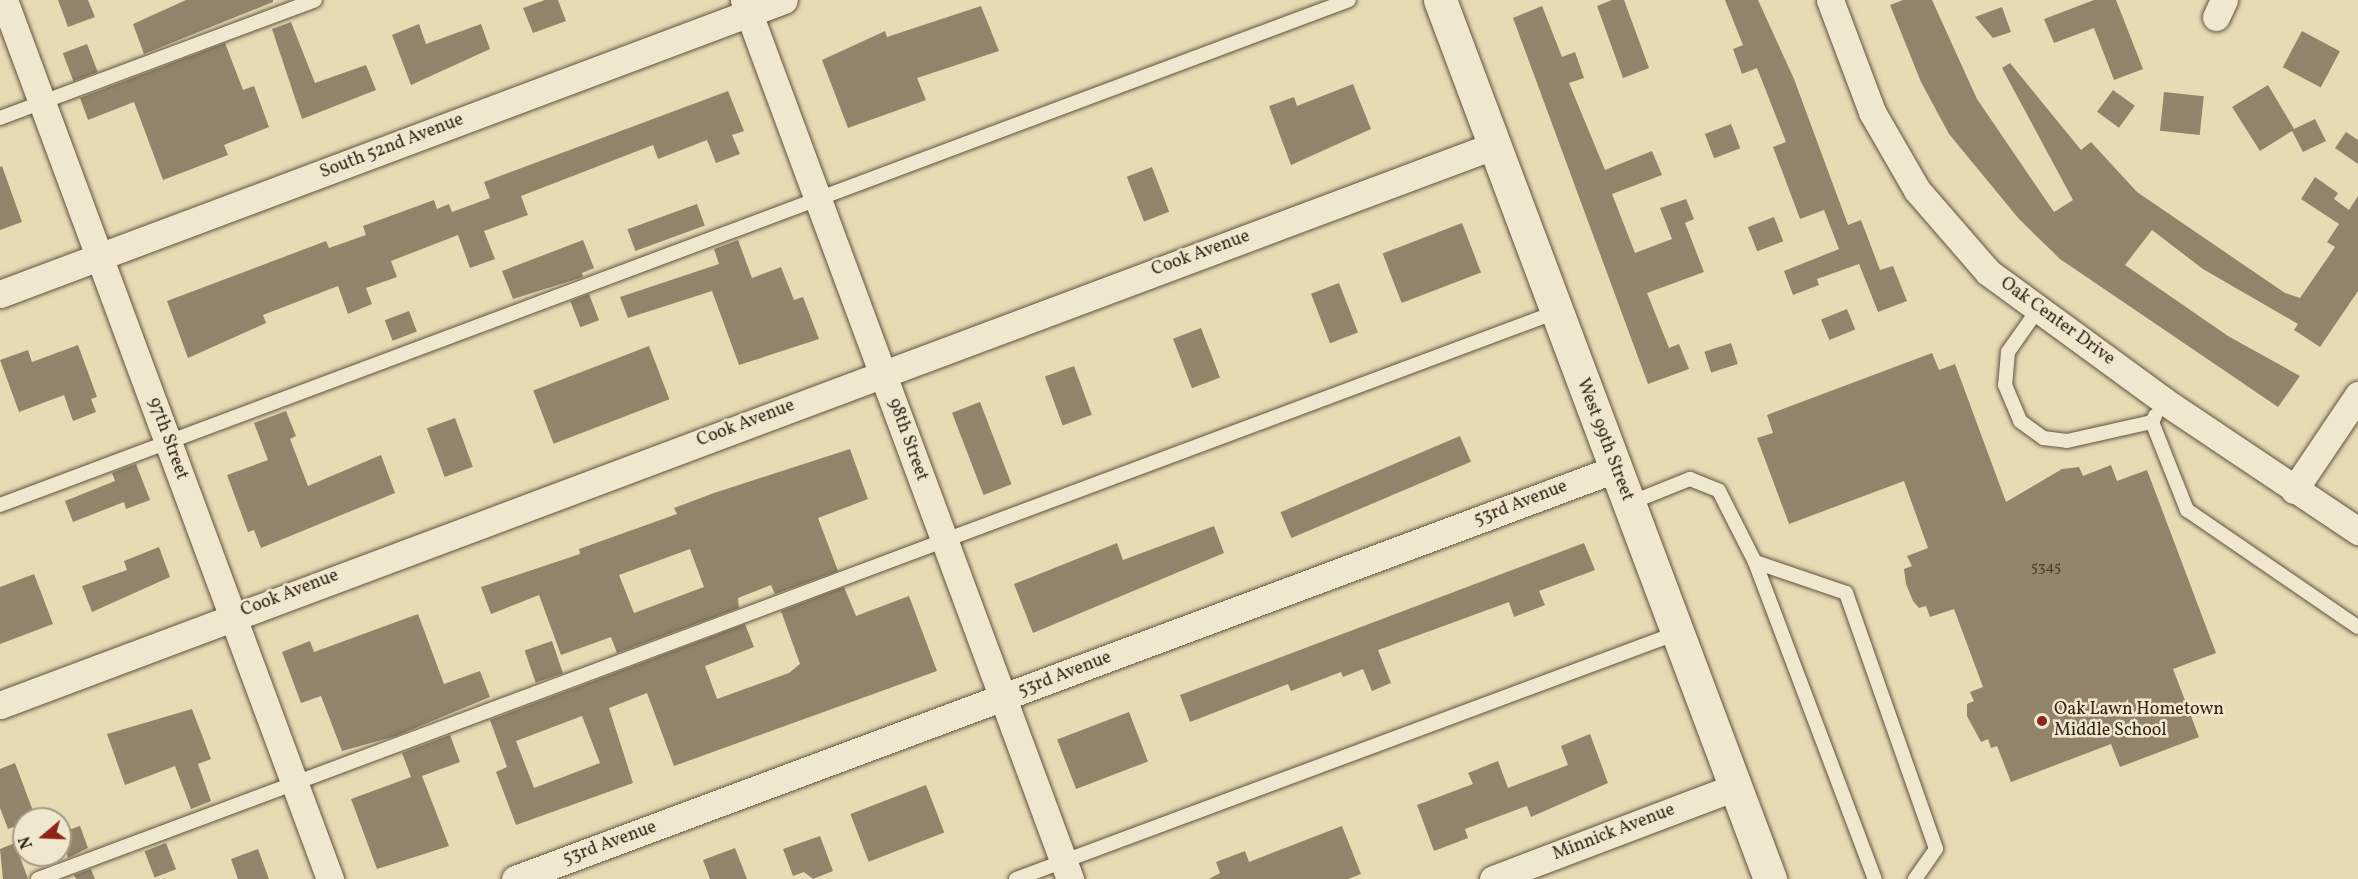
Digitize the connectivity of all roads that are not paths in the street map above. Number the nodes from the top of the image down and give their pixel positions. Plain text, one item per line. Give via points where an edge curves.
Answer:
1 (4, 0) edge
2 (315, 0) edge
3 (784, 0) edge
4 (1349, 0) edge
5 (1440, 0) edge
6 (1830, 0) edge
7 (746, 6) edge
8 (42, 103) junction
9 (0, 118) edge
10 (1493, 146) junction
11 (818, 199) junction
12 (99, 257) junction
13 (0, 294) edge
14 (2039, 308) junction
15 (1556, 312) junction
16 (882, 372) junction
17 (2358, 395) edge
18 (2158, 411) junction
19 (169, 443) junction
20 (1615, 469) junction
21 (2294, 490) junction
22 (1629, 504) junction
23 (0, 505) edge
24 (2358, 531) edge
25 (943, 538) junction
26 (1755, 562) junction
27 (232, 616) junction
28 (2358, 627) edge
29 (1677, 633) junction
30 (1002, 698) junction
31 (0, 705) edge
32 (295, 785) junction
33 (1735, 787) junction
34 (1066, 870) edge
35 (38, 879) edge
36 (330, 879) edge
37 (515, 879) edge
38 (1016, 879) edge
39 (1493, 879) edge
40 (1770, 879) edge
41 (1875, 879) edge
42 (1915, 879) edge

1 - 8 street, 97th Street
2 - 8 lane
3 - 7 street, South 52nd Avenue
4 - 11 lane
5 - 10 street, West 99th Street
6 - 14 street, Oak Center Drive via 1872,112 1917,190 1988,272
7 - 11 street, 98th Street
7 - 12 street, South 52nd Avenue
8 - 9 lane
8 - 12 street, 97th Street
10 - 15 street, West 99th Street
10 - 16 street, Cook Avenue
11 - 16 street, 98th Street
11 - 19 lane
12 - 13 street, South 52nd Avenue
12 - 19 street, 97th Street
14 - 18 street, Oak Center Drive
14 - 18 lane via 2008,352 2005,385 2020,421 2043,438 2067,441
15 - 20 street, West 99th Street
15 - 25 lane
16 - 25 street, 98th Street
16 - 27 street, Cook Avenue
17 - 21 street
18 - 21 street, Oak Center Drive
18 - 28 lane via 2187,510
19 - 23 lane
19 - 27 street, 97th Street
20 - 22 street, West 99th Street
20 - 30 street, 53rd Avenue
21 - 24 street, Oak Center Drive
22 - 26 lane via 1690,479 1719,491
22 - 29 street, West 99th Street
25 - 30 street, 98th Street
25 - 32 lane
26 - 41 lane
26 - 42 lane via 1846,593 1936,849
27 - 31 street, Cook Avenue
27 - 32 street, 97th Street
29 - 33 street, West 99th Street
29 - 34 lane
30 - 34 street, 98th Street
30 - 37 street, 53rd Avenue
32 - 35 lane
32 - 36 street, 97th Street
33 - 39 street, Minnick Avenue
33 - 40 street, West 99th Street
34 - 38 lane

